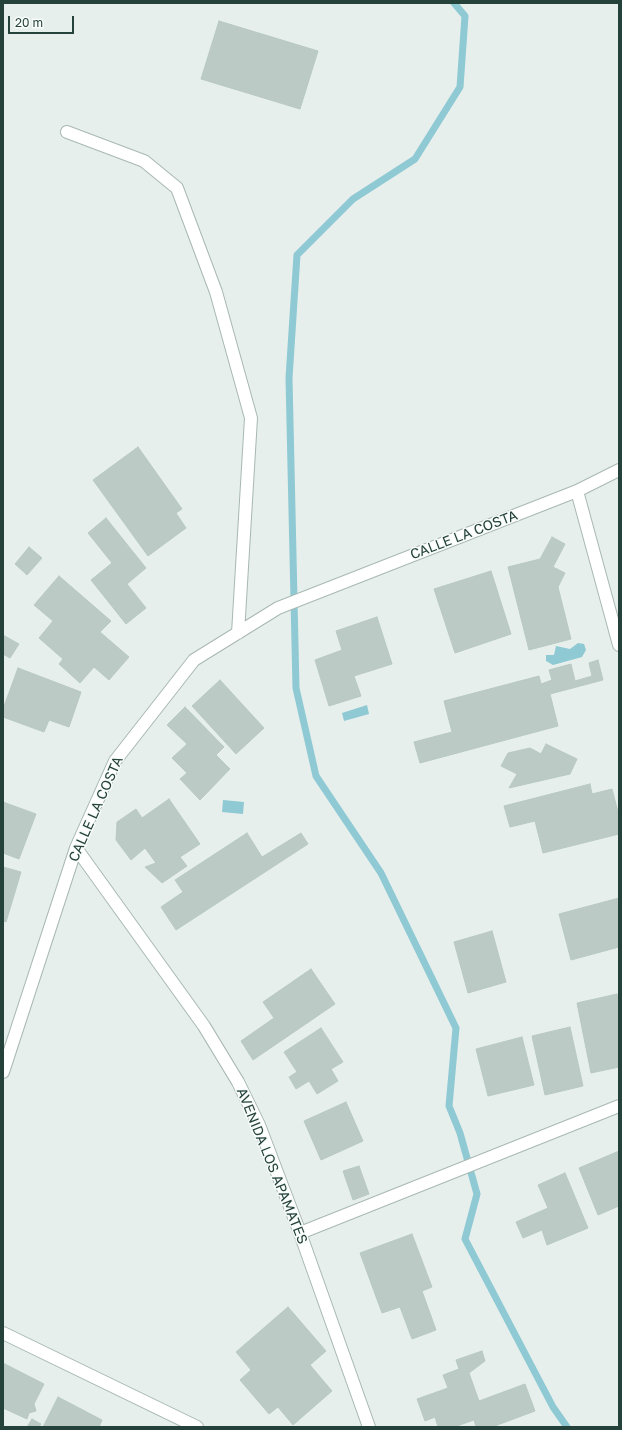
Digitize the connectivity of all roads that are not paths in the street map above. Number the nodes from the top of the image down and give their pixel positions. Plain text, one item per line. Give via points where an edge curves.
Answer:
1 (67, 132) dead end
2 (619, 470) edge
3 (577, 491) junction
4 (238, 633) junction
5 (619, 645) edge
6 (76, 848) junction
7 (3, 1072) edge
8 (619, 1106) edge
9 (300, 1232) junction
10 (3, 1334) edge
11 (197, 1427) edge
12 (369, 1427) edge

1 - 4 street via 144,161 177,188 216,292 251,418
2 - 3 street, CALLE LA COSTA
3 - 4 street, CALLE LA COSTA via 278,608
3 - 5 street
4 - 6 street, CALLE LA COSTA via 194,660 115,761
6 - 7 street, CALLE LA COSTA
6 - 9 street, AVENIDA LOS APAMATES via 223,1056 258,1125
8 - 9 street
9 - 12 street, AVENIDA LOS APAMATES
10 - 11 street

